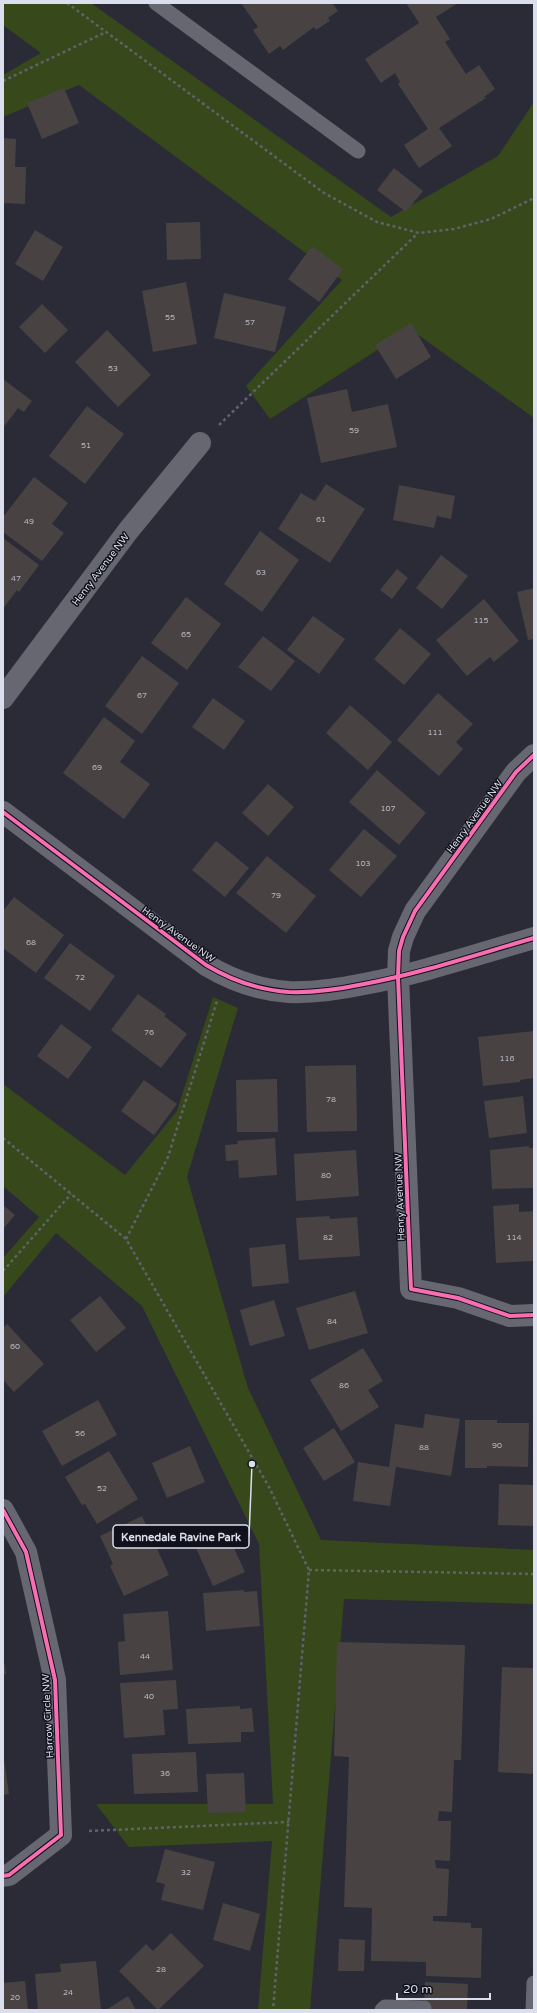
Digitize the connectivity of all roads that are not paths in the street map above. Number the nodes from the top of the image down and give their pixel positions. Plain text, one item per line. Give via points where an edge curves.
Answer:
1 (156, 3) edge
2 (358, 151) dead end
3 (200, 443) road end
4 (3, 698) edge
5 (534, 755) edge
6 (3, 812) edge
7 (534, 938) edge
8 (398, 977) junction
9 (534, 1316) edge
10 (3, 1510) edge
11 (3, 1876) edge
12 (534, 1983) edge
13 (424, 2008) dead end
14 (382, 2010) edge
15 (533, 2010) edge

1 - 2 lane
3 - 4 street, Henry Avenue NW via 128,530
5 - 8 street, Henry Avenue NW via 516,772 415,911 399,951
6 - 8 street, Henry Avenue NW via 186,951 225,976 258,987 289,992 341,988
7 - 8 street, Henry Avenue NW
8 - 9 street, Henry Avenue NW via 411,1289 458,1298 510,1316
10 - 11 street, Harrow Circle NW via 26,1552 54,1680 60,1835 9,1875
12 - 15 lane
13 - 14 lane via 385,2007

